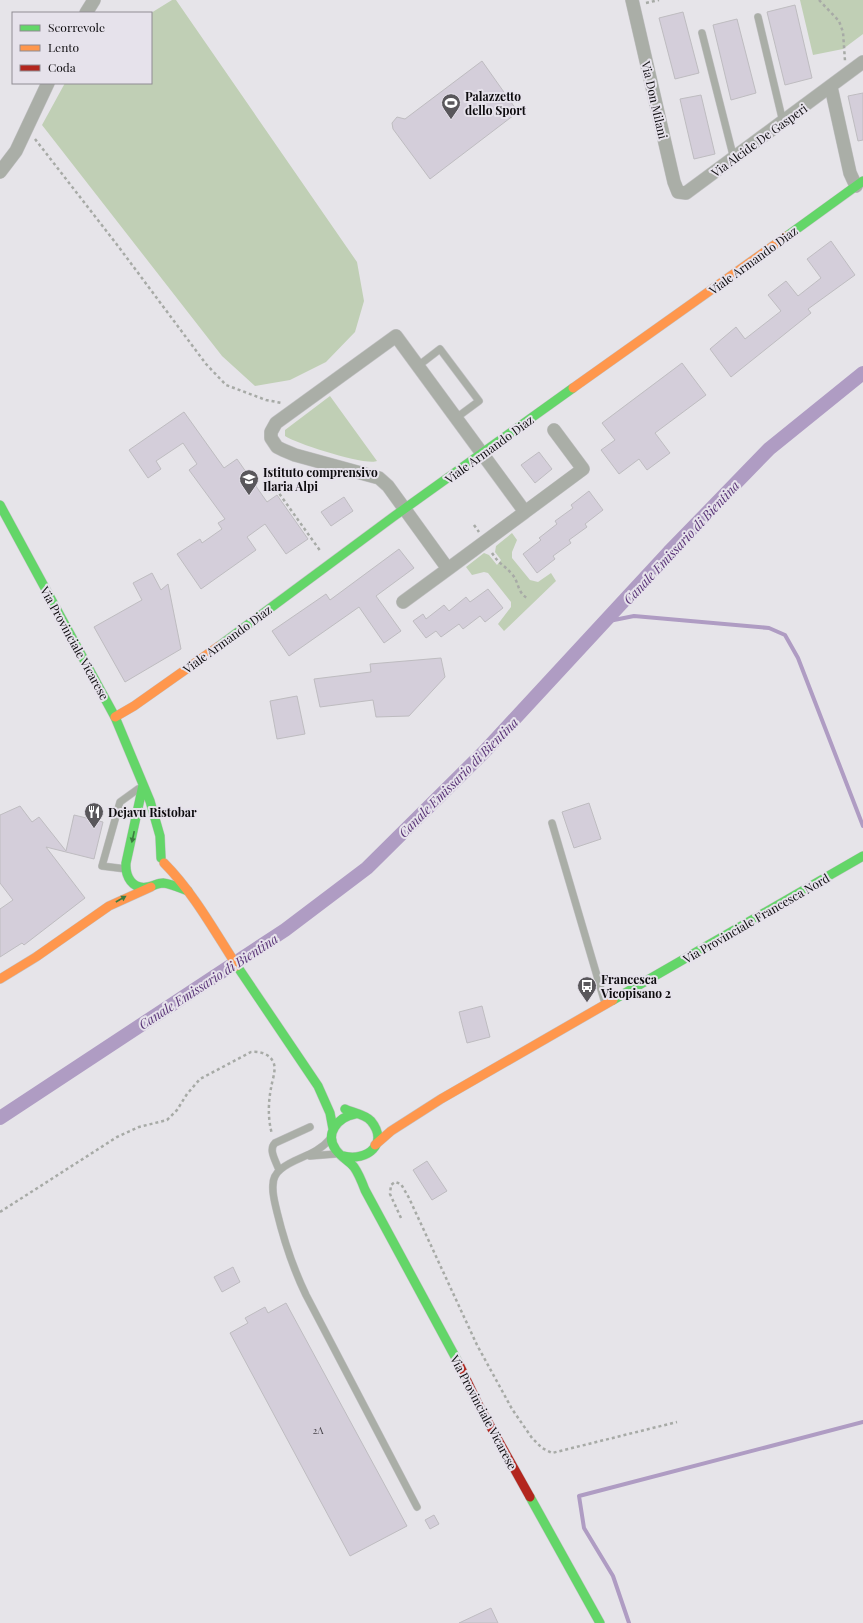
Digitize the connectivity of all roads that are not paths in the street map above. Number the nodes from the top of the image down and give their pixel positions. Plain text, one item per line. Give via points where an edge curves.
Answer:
1 (94, 0) edge
2 (632, 0) edge
3 (87, 12) edge
4 (758, 17) dead end
5 (702, 33) dead end
6 (863, 62) edge
7 (48, 84) edge
8 (831, 87) junction
9 (783, 122) junction
10 (734, 158) junction
11 (0, 172) edge
12 (860, 184) edge
13 (686, 193) joint
14 (418, 366) junction
15 (456, 418) junction
16 (554, 430) dead end
17 (482, 454) junction
18 (0, 505) edge
19 (405, 509) junction
20 (525, 512) junction
21 (448, 569) junction
22 (403, 602) dead end
23 (115, 717) junction
24 (143, 785) junction
25 (552, 823) dead end
26 (141, 850) dead end
27 (152, 850) dead end
28 (863, 856) edge
29 (163, 860) junction
30 (127, 865) junction
31 (119, 882) dead end
32 (153, 886) junction
33 (188, 891) junction
34 (110, 896) dead end
35 (93, 915) junction
36 (0, 979) edge
37 (605, 1006) junction
38 (318, 1086) junction
39 (441, 1099) junction
40 (356, 1114) junction
41 (399, 1114) dead end
42 (379, 1118) dead end
43 (369, 1119) junction
44 (310, 1127) dead end
45 (333, 1132) junction
46 (375, 1145) junction
47 (369, 1154) junction
48 (342, 1155) junction
49 (302, 1158) junction
50 (279, 1170) junction
51 (371, 1198) junction
52 (417, 1508) dead end
53 (600, 1623) edge

1 - 3 street
2 - 13 street, Via Don Milani via 674,182 678,192
4 - 9 lane
5 - 10 lane
6 - 8 street, Via Alcide De Gasperi
7 - 11 street via 16,151
8 - 9 street, Via Alcide De Gasperi
8 - 12 street via 850,173
9 - 10 street, Via Alcide De Gasperi
10 - 13 street, Via Alcide De Gasperi
12 - 17 main road, Viale Armando Diaz
14 - 15 street
14 - 15 lane via 440,349 479,401
14 - 19 street via 396,336 276,423 271,438 277,447 295,455 379,478
15 - 17 street
16 - 20 street via 583,469
17 - 19 main road, Viale Armando Diaz
17 - 20 street
18 - 23 main road, Via Provinciale Vicarese
19 - 21 street
19 - 23 main road, Viale Armando Diaz via 179,675
20 - 21 street
21 - 22 street
23 - 24 main road, Via Provinciale Vicarese
24 - 29 main road, Via Provinciale Vicarese via 158,826
24 -> 30 main road
24 - 30 lane via 120,802 102,866
25 - 37 lane
26 - 30 main road via 130,856
27 - 29 main road, Via Provinciale Vicarese
28 - 37 main road, Via Provinciale Francesca Nord
29 - 32 main road, Via Provinciale Vicarese via 164,875
29 - 33 main road, Via Provinciale Vicarese
30 - 31 main road
30 - 32 main road via 132,882 140,887
32 - 33 main road via 172,885
35 -> 32 main road via 130,894
33 - 38 main road, Via Provinciale Vicarese
34 - 35 main road
35 - 36 main road via 45,951
37 - 39 main road, Via Provinciale Francesca Nord
38 - 40 main road, Via Provinciale Vicarese via 336,1103
38 - 45 main road, Via Provinciale Vicarese via 330,1113
39 - 41 main road
39 - 46 main road, Via Provinciale Vicarese via 391,1131
40 - 43 main road, Via Provinciale Vicarese
40 - 45 main road via 338,1120
42 - 43 main road
43 - 46 main road via 376,1131
44 - 50 lane via 275,1143 272,1148
45 - 48 main road, Via Provinciale Vicarese via 333,1144
45 - 49 lane via 328,1142
46 - 47 main road, Via Provinciale Vicarese
47 - 48 main road via 355,1159
47 - 51 main road, Via Provinciale Vicarese via 366,1168
48 - 49 lane via 321,1154
48 - 51 main road, Via Provinciale Vicarese via 359,1174
49 - 50 lane
50 - 52 lane via 274,1180 273,1192 280,1224 297,1276
51 - 53 main road, Via Provinciale Vicarese via 478,1404

